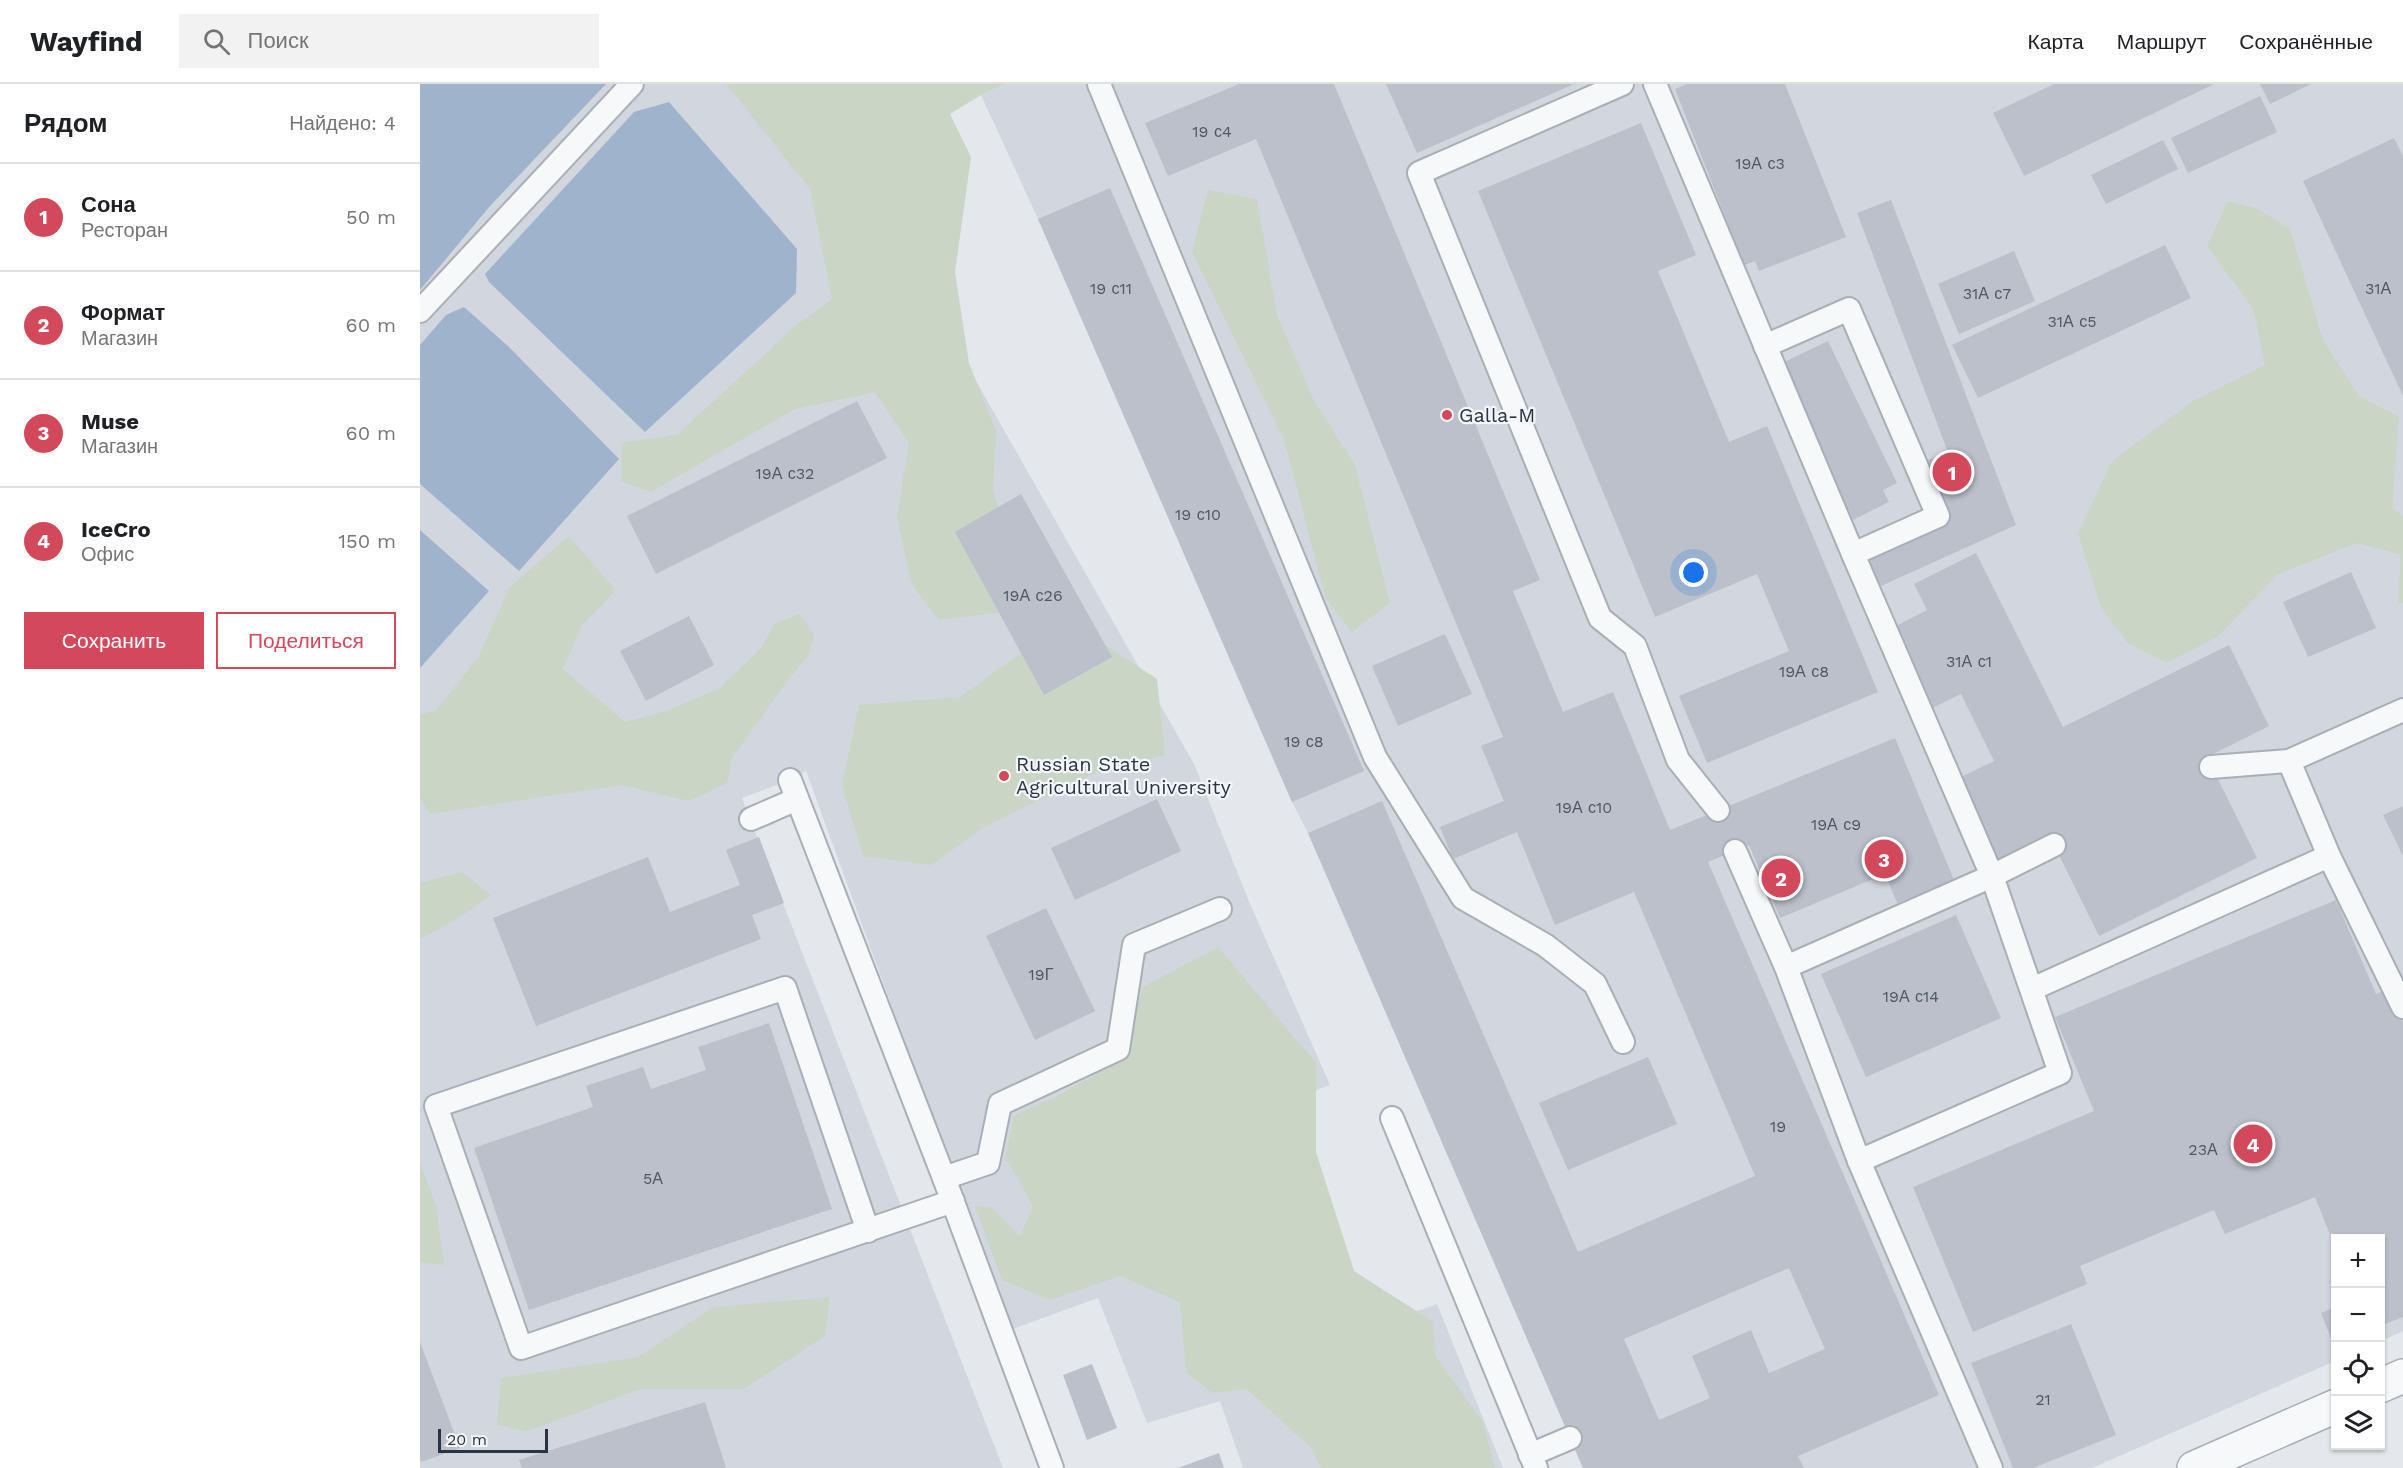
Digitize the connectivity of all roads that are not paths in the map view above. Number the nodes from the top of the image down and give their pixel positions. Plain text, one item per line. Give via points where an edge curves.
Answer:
1 (632, 84) edge
2 (1099, 84) edge
3 (1622, 84) edge
4 (1654, 84) edge
5 (420, 311) edge
6 (1765, 346) junction
7 (1853, 554) junction
8 (2403, 710) edge
9 (2289, 761) junction
10 (2211, 767) dead end
11 (1718, 810) dead end
12 (751, 819) dead end
13 (2054, 844) dead end
14 (1735, 851) dead end
15 (2329, 856) junction
16 (1992, 876) junction
17 (1220, 909) dead end
18 (1786, 967) junction
19 (2032, 989) junction
20 (2403, 1007) edge
21 (1623, 1042) dead end
22 (1392, 1118) dead end
23 (1859, 1161) junction
24 (944, 1178) junction
25 (953, 1201) junction
26 (868, 1231) junction
27 (2403, 1376) edge
28 (2385, 1384) edge
29 (2331, 1408) edge
30 (1570, 1438) dead end
31 (1533, 1461) edge
32 (1052, 1468) edge
33 (1991, 1468) edge
34 (2194, 1468) edge

1 - 5 lane
2 - 21 lane via 1375,756 1463,898 1545,945 1595,984
3 - 11 lane via 1419,173 1600,618 1635,646 1678,760
4 - 6 lane
6 - 7 lane
6 - 7 lane via 1849,309 1938,516
7 - 16 lane
8 - 9 lane
9 - 10 lane
9 - 15 lane
12 - 24 lane via 794,790
13 - 16 lane
14 - 18 lane
15 - 19 lane
15 - 20 lane
16 - 18 lane
16 - 19 lane
17 - 24 lane via 1134,945 1118,1049 1000,1104 988,1163
18 - 23 lane
19 - 23 lane via 2060,1072
22 - 31 lane
23 - 33 lane
24 - 25 lane
25 - 26 lane
25 - 32 lane
26 - 26 lane via 521,1348 436,1106 785,988
27 - 28 street
29 - 34 street
30 - 31 lane

